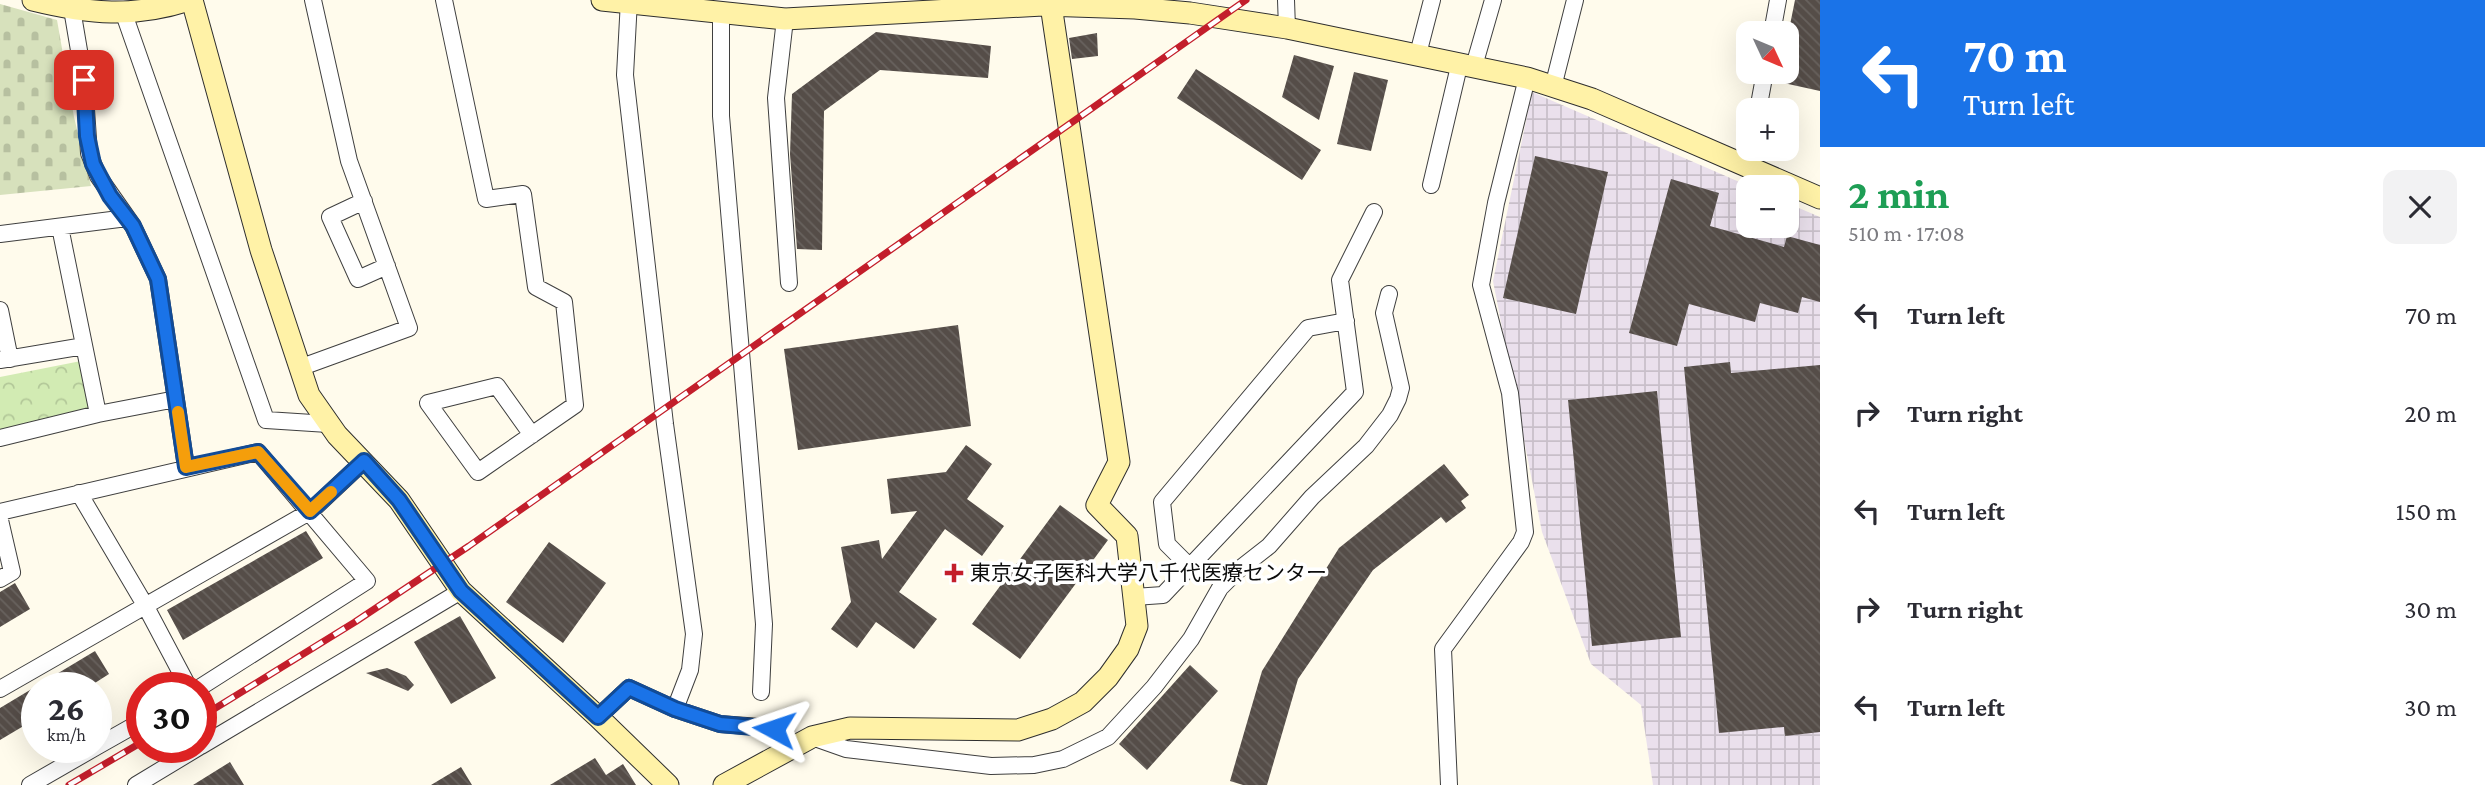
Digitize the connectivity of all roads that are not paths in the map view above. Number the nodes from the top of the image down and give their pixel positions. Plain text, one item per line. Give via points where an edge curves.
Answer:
1 (33, 0) edge
2 (191, 0) edge
3 (313, 0) edge
4 (444, 0) edge
5 (603, 0) edge
6 (1286, 0) edge
7 (1432, 0) edge
8 (1493, 0) edge
9 (1575, 0) edge
10 (1778, 0) edge
11 (628, 1) edge
12 (684, 4) edge
13 (63, 5) edge
14 (1051, 5) junction
15 (763, 8) edge
16 (721, 13) junction
17 (124, 14) junction
18 (785, 19) junction
19 (1774, 21) edge
20 (1287, 28) junction
21 (1418, 54) junction
22 (1467, 64) junction
23 (1527, 78) junction
24 (1553, 87) junction
25 (1736, 152) edge
26 (1756, 161) edge
27 (1431, 185) dead end
28 (1820, 198) edge
29 (364, 201) junction
30 (1374, 212) dead end
31 (127, 218) junction
32 (60, 227) junction
33 (0, 234) edge
34 (387, 267) junction
35 (789, 283) dead end
36 (1389, 294) dead end
37 (0, 310) edge
38 (1346, 321) junction
39 (84, 346) junction
40 (5, 359) edge
41 (299, 368) junction
42 (176, 399) junction
43 (99, 414) junction
44 (328, 424) junction
45 (532, 435) junction
46 (0, 438) edge
47 (364, 461) junction
48 (186, 467) junction
49 (79, 493) junction
50 (310, 511) junction
51 (0, 512) edge
52 (0, 520) edge
53 (1190, 567) junction
54 (0, 579) edge
55 (461, 591) junction
56 (1134, 597) junction
57 (145, 605) junction
58 (181, 672) edge
59 (217, 677) edge
60 (0, 689) edge
61 (761, 692) dead end
62 (675, 709) junction
63 (598, 717) junction
64 (774, 729) dead end
65 (217, 737) edge
66 (812, 737) junction
67 (68, 763) edge
68 (173, 763) edge
69 (30, 785) edge
70 (136, 785) edge
71 (667, 785) edge
72 (724, 785) edge
73 (1449, 785) edge

1 - 13 street
2 - 17 street
2 - 41 street
3 - 29 street via 349,161
4 - 45 street via 486,199 523,194 536,286 564,302 575,405
5 - 11 street
6 - 20 street
7 - 21 street
8 - 22 street
9 - 24 street
10 - 19 street
11 - 12 street
11 - 62 street via 625,75 694,634 690,670
12 - 16 street
13 - 17 street
13 - 31 street via 84,80 89,153 98,176
14 - 18 street
14 - 20 street via 1190,13
14 - 56 street via 1119,462 1097,505 1127,536
15 - 16 street
15 - 18 street
16 - 61 street via 721,116 764,624
17 - 44 street via 266,419
18 - 35 street via 776,99
20 - 21 street
21 - 22 street
22 - 23 street
22 - 27 street
23 - 24 street
23 - 73 street via 1481,285 1510,393 1525,532 1443,649
24 - 25 street
26 - 28 street
29 - 34 street
29 - 34 street via 330,217 358,279
30 - 38 street via 1340,280
31 - 32 street
31 - 42 street via 158,279
32 - 33 street
32 - 39 street
34 - 41 street via 410,328
36 - 66 street via 1386,332 1401,388 1390,415 1269,546 1220,588 1191,639 1108,737 1063,759 991,766 846,749
37 - 40 street
38 - 53 street via 1354,392
38 - 53 street via 1308,328 1161,502 1167,544
39 - 40 street
39 - 43 street
41 - 44 street via 309,395
42 - 43 street
42 - 48 street
43 - 46 street
44 - 47 street
45 - 45 street via 478,472 428,402 496,386
47 - 50 street
47 - 55 street via 399,500
48 - 49 street
48 - 50 street via 258,452
49 - 51 street
49 - 57 street
50 - 57 street
50 - 59 street via 367,581
52 - 54 street via 12,572
53 - 56 street via 1163,595
55 - 63 street
55 - 65 street
56 - 66 street via 1137,626 1128,649 1083,702 1052,719 1018,730 850,728
57 - 58 street
57 - 60 street
62 - 63 street via 629,688
62 - 64 street via 720,724
63 - 71 street
66 - 72 street
67 - 69 street
68 - 70 street

